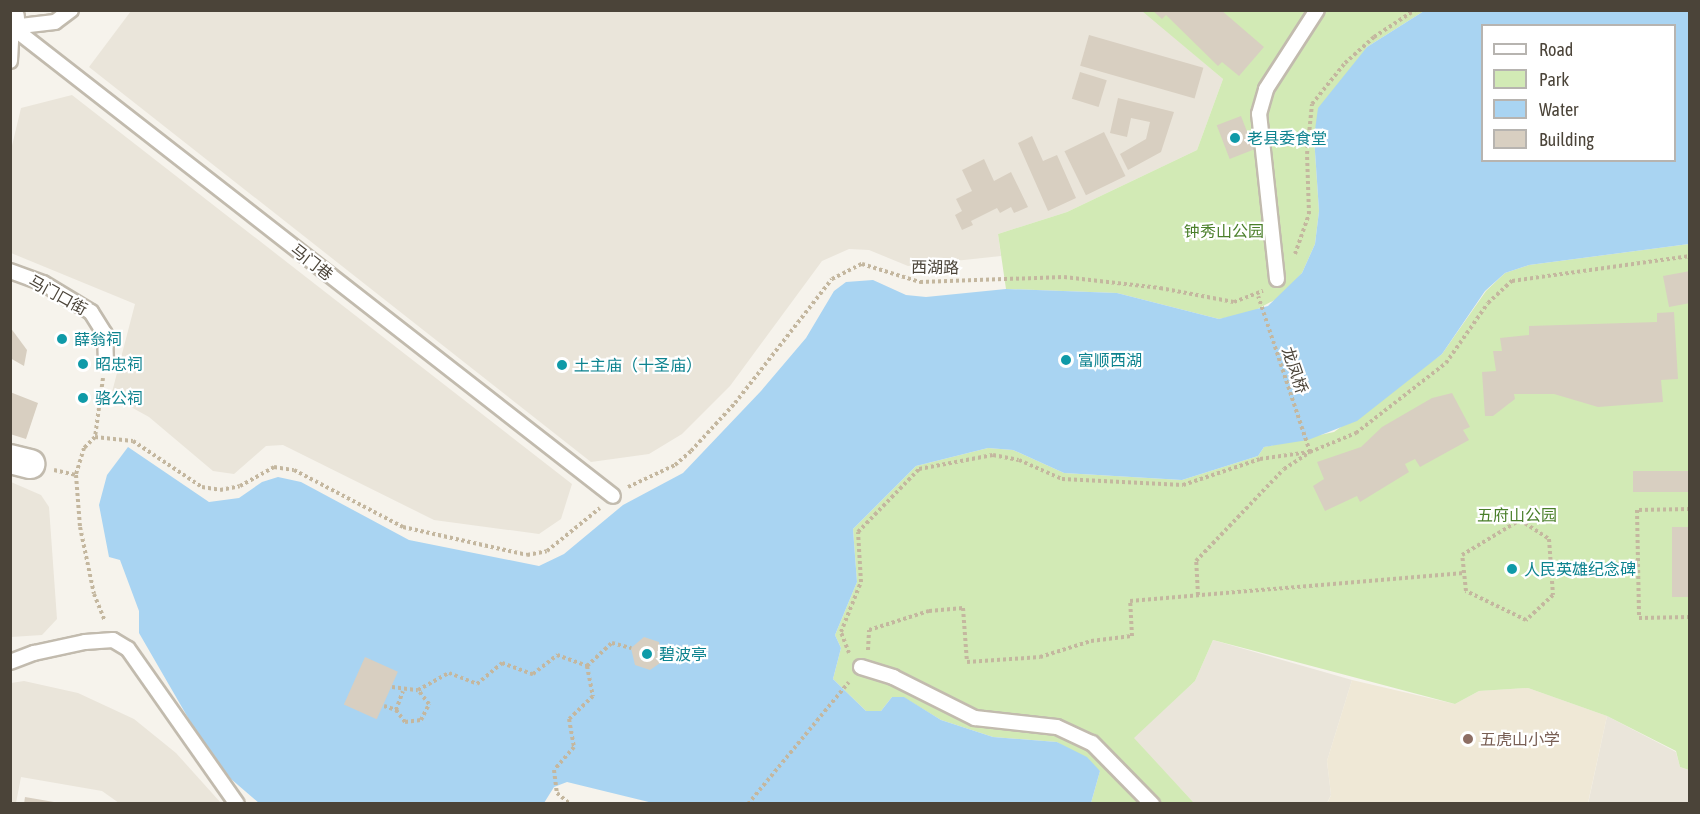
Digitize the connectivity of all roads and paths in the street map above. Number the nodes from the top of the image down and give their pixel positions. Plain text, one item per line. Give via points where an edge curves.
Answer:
1 (70, 10) edge
2 (1317, 10) edge
3 (1415, 10) edge
4 (11, 24) edge
5 (10, 61) edge
6 (1689, 256) edge
7 (10, 271) edge
8 (1277, 279) junction
9 (1258, 296) junction
10 (106, 359) joint
11 (95, 437) junction
12 (1310, 452) junction
13 (613, 496) junction
14 (1689, 509) edge
15 (1638, 563) junction
16 (1551, 568) junction
17 (1464, 573) junction
18 (1198, 595) junction
19 (1689, 617) edge
20 (113, 640) junction
21 (631, 648) dead end
22 (10, 662) edge
23 (587, 666) junction
24 (861, 668) junction
25 (392, 687) dead end
26 (418, 690) junction
27 (403, 691) junction
28 (384, 706) dead end
29 (396, 710) junction
30 (237, 804) edge
31 (570, 804) edge
32 (748, 804) edge
33 (1152, 804) edge

1 - 4 lane via 55,22
2 - 8 lane via 1266,88 1259,114
3 - 8 path via 1352,57 1312,104 1307,154 1309,214 1299,248
4 - 5 lane
4 - 13 lane, 马门巷
6 - 12 path via 1512,281 1488,303 1446,363 1397,405 1356,433
7 - 10 lane, 马门口街 via 43,283 91,312 105,334
8 - 9 path
9 - 12 path, 龙凤桥
9 - 13 path, 西湖路 via 1234,302 1213,301 1160,288 1064,277 920,282 862,264 832,279 735,403 691,451 675,465
10 - 11 path
11 - 13 path, 西湖路 via 133,441 202,487 220,490 240,486 274,467 294,470 403,527 527,555 547,551
11 - 20 path via 84,448 76,476 80,527 94,594
12 - 18 path via 1284,469 1196,561
12 - 24 path via 1260,459 1183,485 1062,479 1019,460 993,454 919,469 858,532 861,582 841,632 852,658
14 - 15 path via 1637,510
15 - 16 path
15 - 19 path via 1639,618
16 - 17 path via 1553,595 1526,620 1466,591
16 - 17 path via 1549,539 1520,520 1462,555
17 - 18 path
18 - 24 path via 1130,601 1132,636 1091,640 1040,657 967,662 963,608 929,612 869,630
20 - 22 lane via 34,653
20 - 30 lane via 128,649
21 - 23 path via 612,643
23 - 26 path via 557,655 533,674 502,663 477,684 450,673
23 - 31 path via 593,696 569,718 574,747 554,770 557,793
24 - 32 path
24 - 33 lane via 893,677 975,718 1057,727 1092,743
25 - 27 path
26 - 27 path
26 - 29 path via 429,704 422,720 405,722
27 - 29 path
28 - 29 path

